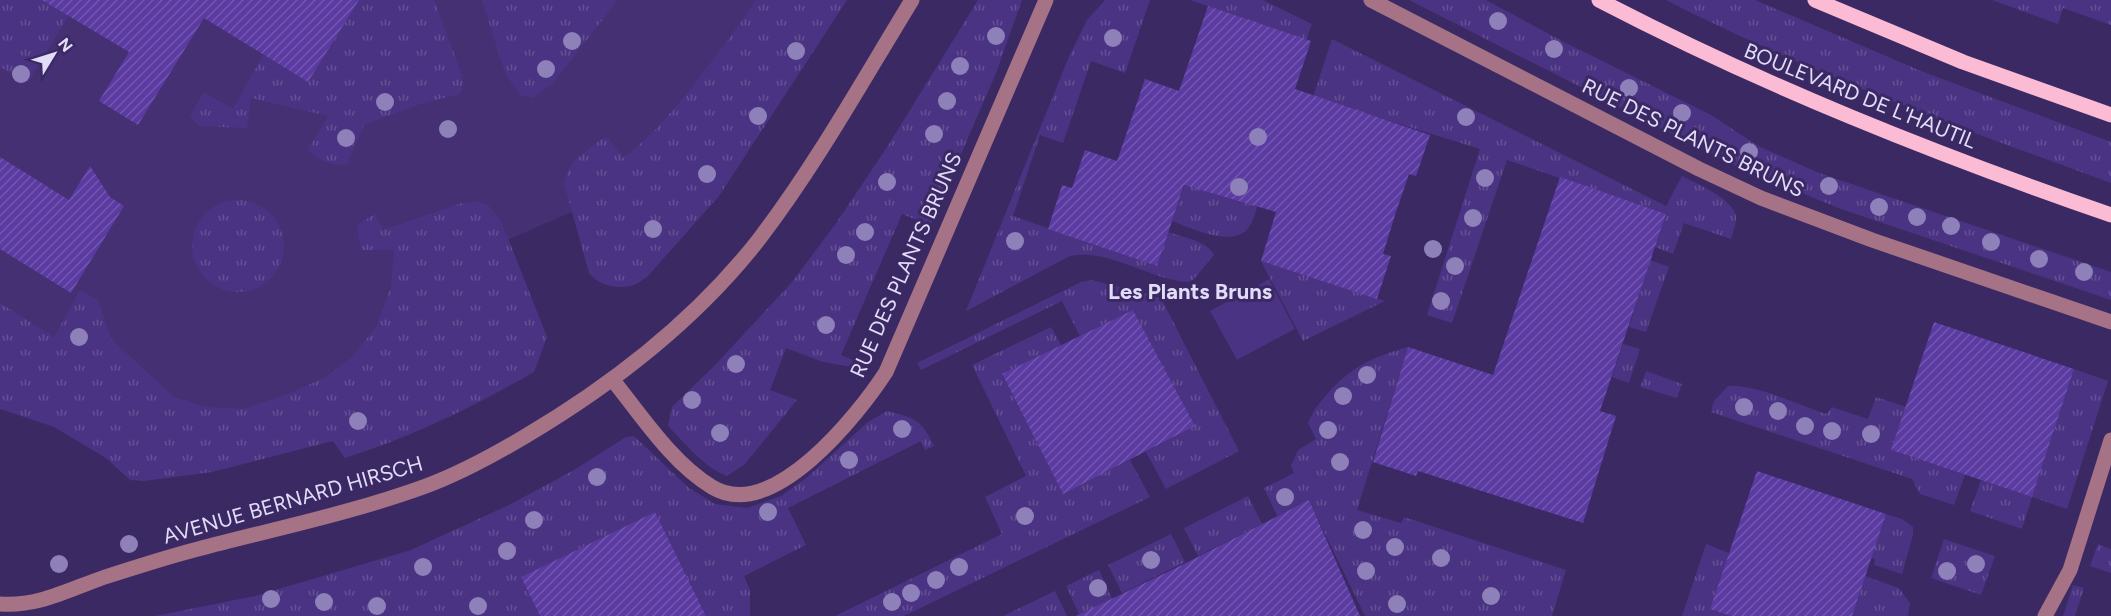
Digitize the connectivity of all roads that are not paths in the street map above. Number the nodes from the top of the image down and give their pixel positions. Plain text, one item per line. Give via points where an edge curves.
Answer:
1 (912, 0) edge
2 (1046, 0) edge
3 (1371, 0) edge
4 (1599, 0) edge
5 (1815, 0) edge
6 (2111, 115) edge
7 (2111, 215) edge
8 (2111, 322) edge
9 (612, 379) junction
10 (2111, 440) edge
11 (52, 597) junction
12 (0, 604) edge
13 (22, 616) edge
14 (2044, 616) edge

1 - 9 street, AVENUE BERNARD HIRSCH via 816,157 759,238 709,295
2 - 9 street, RUE DES PLANTS BRUNS via 885,372 867,401 801,469 779,483 751,493 714,489 664,443
3 - 8 street, RUE DES PLANTS BRUNS via 1761,198
4 - 7 main road, BOULEVARD DE L'HAUTIL via 1786,91 1904,140
5 - 6 main road via 1963,62
9 - 11 street, AVENUE BERNARD HIRSCH via 480,463 427,486 170,556
10 - 14 street via 2070,570
11 - 12 street, AVENUE BERNARD HIRSCH via 30,603
11 - 13 street, AVENUE BERNARD HIRSCH

